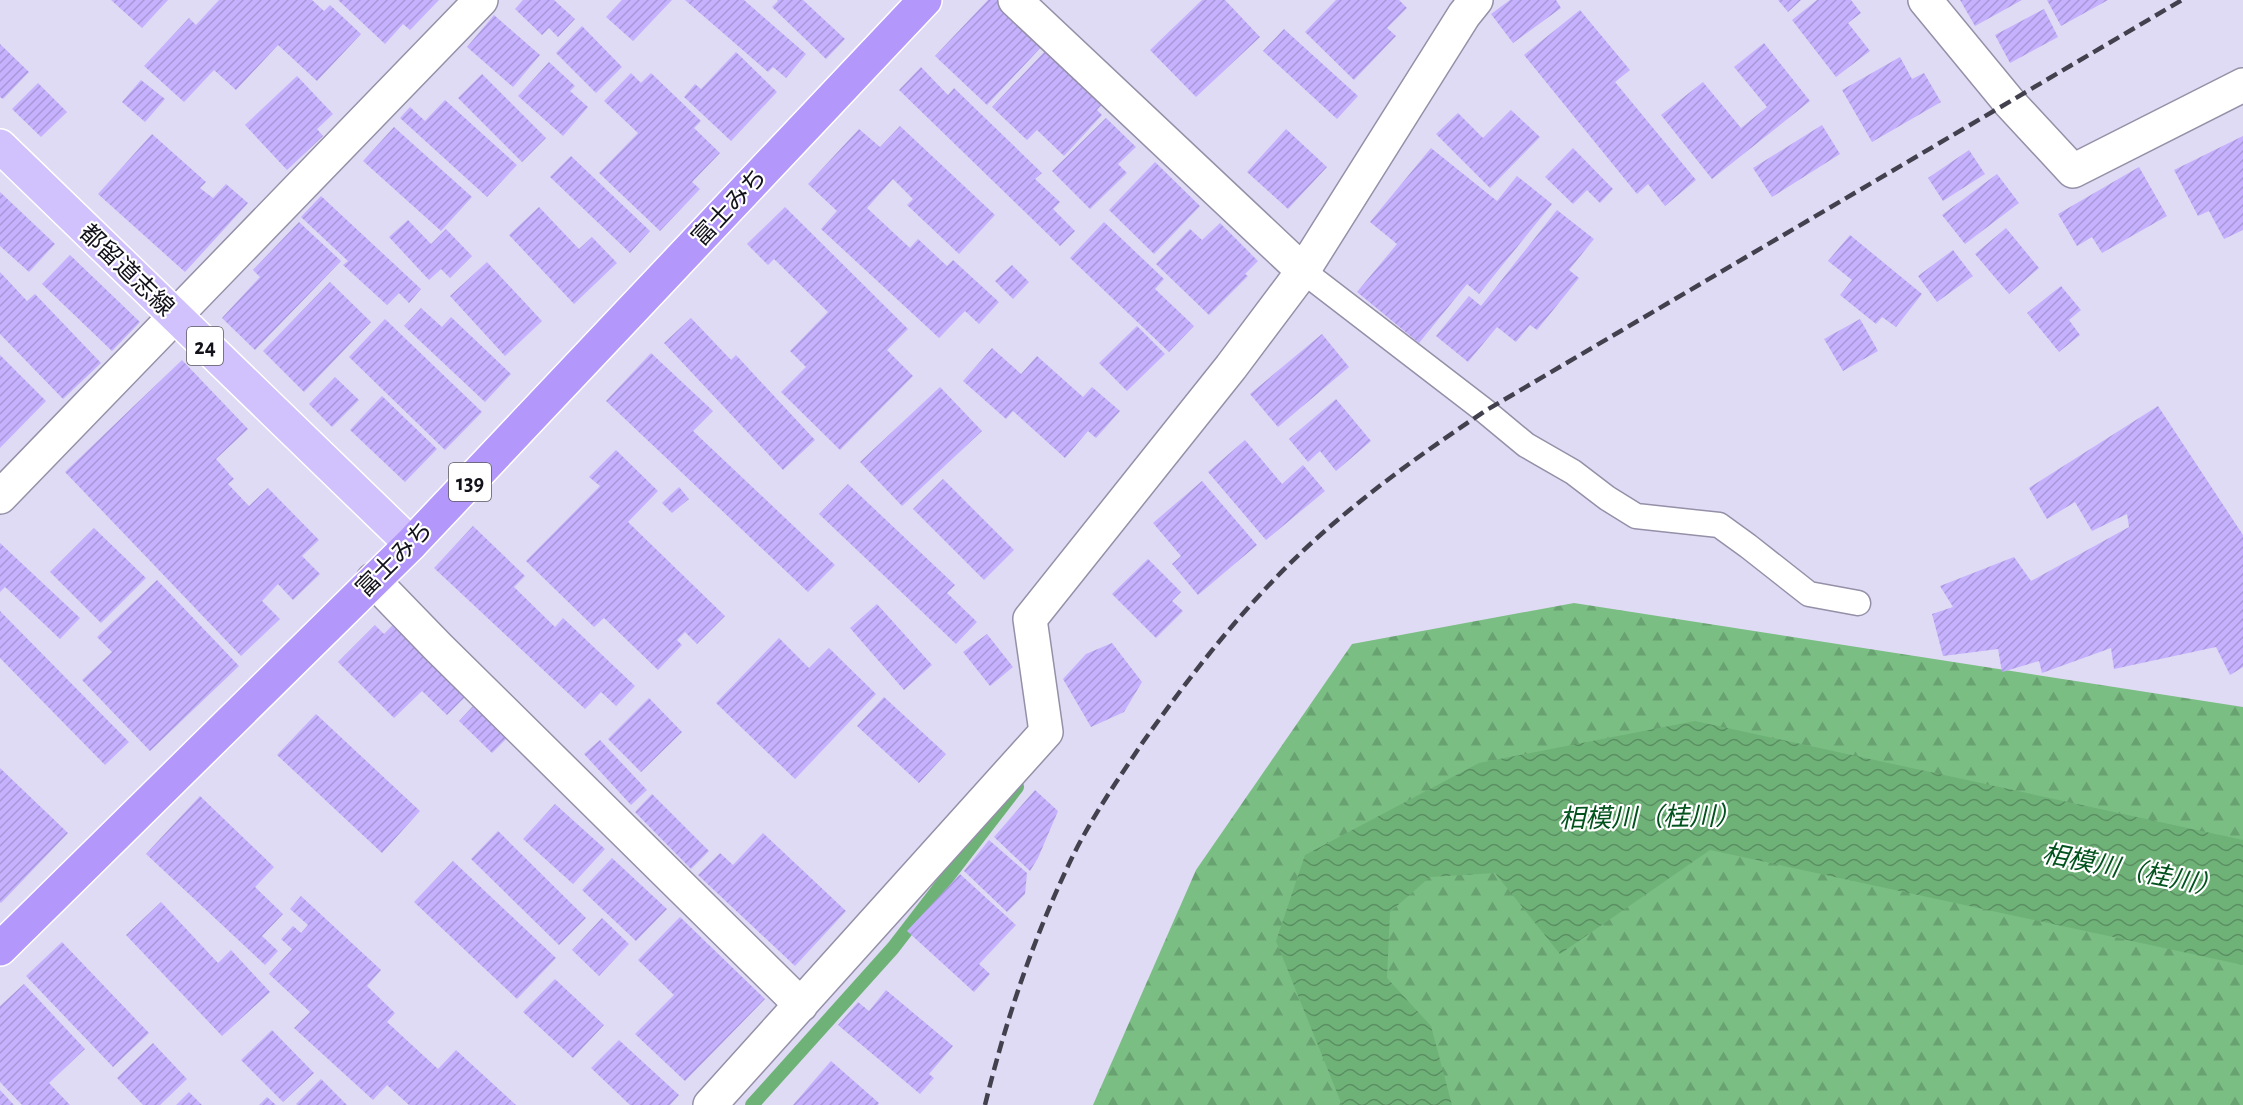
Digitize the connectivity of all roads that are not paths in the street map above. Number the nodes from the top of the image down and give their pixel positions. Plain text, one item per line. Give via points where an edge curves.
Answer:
1 (481, 0) edge
2 (925, 0) edge
3 (1015, 0) edge
4 (1476, 0) edge
5 (1925, 0) edge
6 (2243, 85) edge
7 (0, 146) edge
8 (1303, 271) junction
9 (176, 318) junction
10 (0, 497) edge
11 (411, 544) junction
12 (373, 580) junction
13 (1858, 603) dead end
14 (0, 950) edge
15 (801, 1005) junction
16 (710, 1105) edge

1 - 9 street
2 - 11 highway, 富士みち / 139
3 - 8 street
4 - 8 street
5 - 6 street via 2009,102 2073,171
7 - 9 main road, 都留道志線 / 24
8 - 13 lane via 1526,445 1636,516 1719,525 1809,594
8 - 15 street via 1232,367 1030,619 1046,732
9 - 10 street
9 - 11 main road, 都留道志線 / 24
11 - 12 highway, 富士みち / 139
12 - 14 highway, 富士みち / 139
12 - 15 street
15 - 16 street

